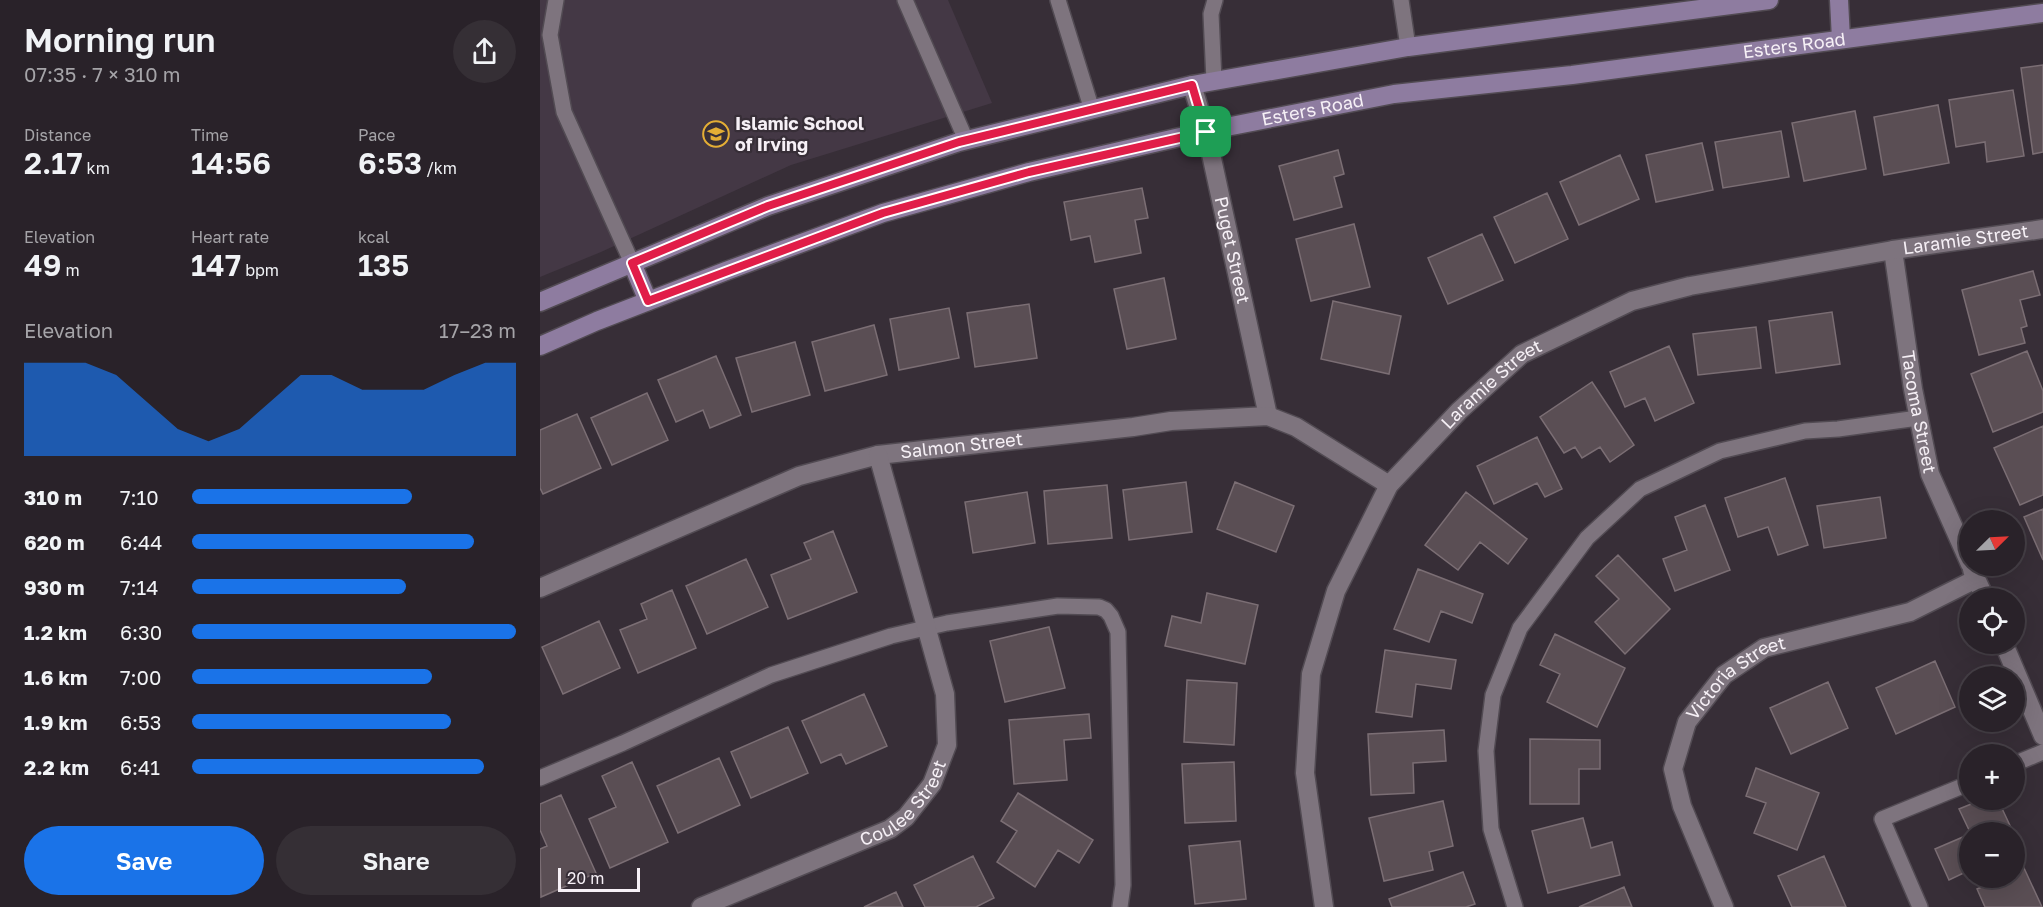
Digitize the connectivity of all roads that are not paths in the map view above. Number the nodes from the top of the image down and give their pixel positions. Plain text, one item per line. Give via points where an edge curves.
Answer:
1 (556, 0) edge
2 (905, 0) edge
3 (1058, 0) edge
4 (1215, 0) edge
5 (1401, 0) edge
6 (1769, 0) edge
7 (1839, 0) edge
8 (2043, 13) edge
9 (1841, 39) junction
10 (1408, 46) junction
11 (1214, 81) junction
12 (1192, 85) junction
13 (1092, 110) junction
14 (1206, 132) junction
15 (966, 140) junction
16 (2043, 229) edge
17 (1893, 250) junction
18 (632, 263) junction
19 (648, 301) junction
20 (540, 302) edge
21 (540, 346) edge
22 (1268, 416) junction
23 (1918, 418) junction
24 (878, 455) junction
25 (1389, 485) junction
26 (1959, 540) edge
27 (1962, 576) edge
28 (540, 588) edge
29 (927, 628) junction
30 (2008, 654) edge
31 (2043, 736) edge
32 (2043, 752) edge
33 (2025, 759) edge
34 (540, 778) edge
35 (1959, 788) edge
36 (701, 907) edge
37 (1120, 907) edge
38 (1324, 907) edge
39 (1515, 907) edge
40 (1724, 907) edge
41 (1920, 907) edge

1 - 18 lane via 550,36 564,112
2 - 15 lane
3 - 13 lane
4 - 11 lane via 1211,14
5 - 10 lane
6 - 10 main road
7 - 9 main road
8 - 9 main road, Esters Road
9 - 14 main road, Esters Road via 1394,94
10 - 11 main road
11 - 12 main road
12 - 13 main road
12 - 14 street, Puget Street
13 - 15 main road
14 - 19 main road, Esters Road via 1029,172 883,213
14 - 22 street, Puget Street
15 - 18 main road via 768,206
16 - 17 street, Laramie Street
17 - 23 street, Tacoma Street
17 - 25 street, Laramie Street via 1690,286 1632,301 1522,354 1459,411
18 - 19 main road
18 - 20 main road
19 - 21 main road, Esters Road
22 - 24 street, Salmon Street via 1171,421
22 - 25 street, Salmon Street via 1296,427
23 - 26 street, Tacoma Street via 1930,474
23 - 39 lane via 1805,431 1720,451 1640,489 1587,538 1520,628 1493,695 1486,751 1491,829
24 - 28 street, Salmon Street via 799,476
24 - 29 street, Coulee Street
25 - 38 street, Laramie Street via 1336,591 1311,674 1305,773
27 - 40 street, Victoria Street via 1910,612 1764,648 1724,675 1687,722 1673,769 1682,806
29 - 34 lane via 771,675
29 - 36 street, Coulee Street via 945,694 947,745 932,784 906,817 890,829
29 - 37 lane via 1058,606 1100,607 1111,616 1118,632 1119,654 1124,885
30 - 31 street
32 - 33 lane
35 - 41 lane via 1882,819

